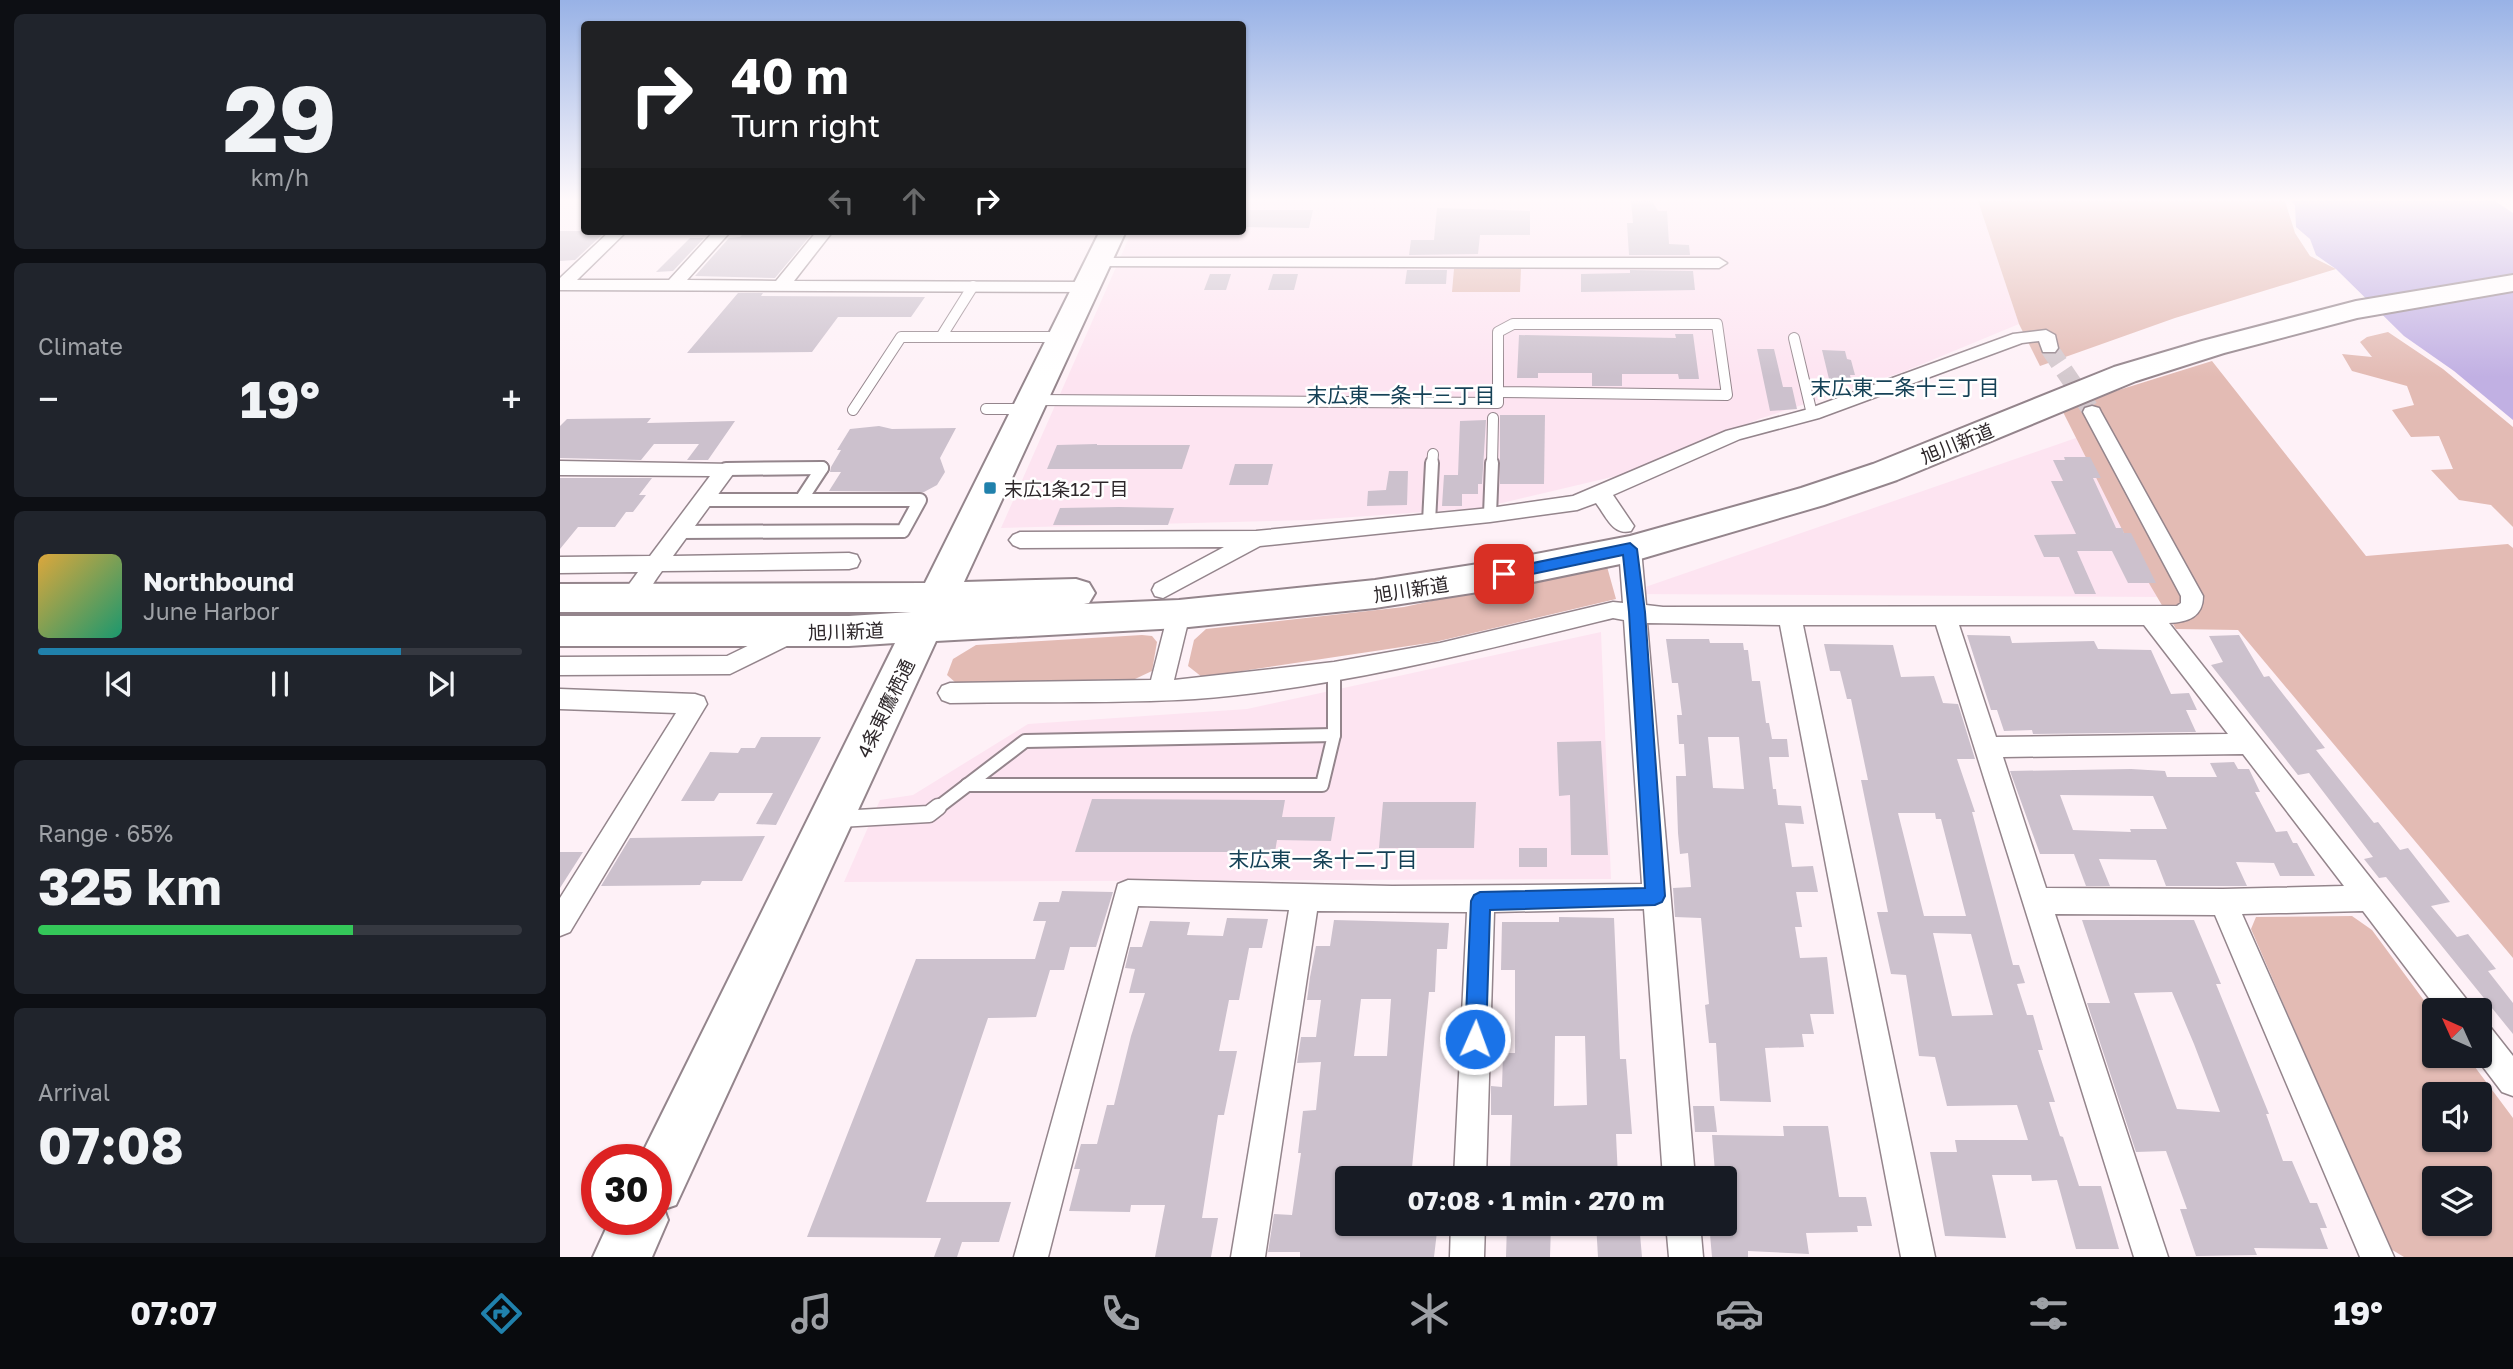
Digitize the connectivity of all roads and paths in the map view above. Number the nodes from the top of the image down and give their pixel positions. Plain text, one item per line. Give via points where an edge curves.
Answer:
1 (588, 260) edge
2 (697, 260) edge
3 (802, 260) edge
4 (1099, 260) edge
5 (2513, 262) edge
6 (1719, 263) dead end
7 (2513, 284) edge
8 (561, 285) edge
9 (673, 286) junction
10 (781, 286) junction
11 (973, 286) junction
12 (942, 337) junction
13 (1062, 337) junction
14 (1794, 338) dead end
15 (2049, 348) tunnel mouth
16 (2133, 360) junction
17 (1498, 391) junction
18 (1030, 405) junction
19 (986, 409) dead end
20 (853, 410) dead end
21 (2092, 412) tunnel mouth
22 (1812, 414) junction
23 (1493, 418) dead end
24 (1433, 454) dead end
25 (560, 468) edge
26 (726, 469) junction
27 (1601, 494) junction
28 (702, 500) junction
29 (801, 500) junction
30 (1490, 515) junction
31 (1429, 522) junction
32 (679, 532) junction
33 (1627, 537) junction
34 (1255, 539) junction
35 (1020, 540) dead end
36 (849, 561) dead end
37 (656, 564) junction
38 (560, 565) edge
39 (560, 598) edge
40 (630, 598) junction
41 (1171, 602) junction
42 (1637, 612) junction
43 (931, 613) junction
44 (1945, 616) junction
45 (2150, 616) junction
46 (1790, 617) junction
47 (560, 631) edge
48 (795, 632) junction
49 (560, 666) edge
50 (1334, 671) junction
51 (1160, 690) junction
52 (950, 693) dead end
53 (560, 699) edge
54 (1334, 735) junction
55 (2252, 744) junction
56 (1989, 747) junction
57 (967, 785) junction
58 (831, 819) junction
59 (1655, 896) junction
60 (2370, 898) junction
61 (1304, 900) junction
62 (1480, 901) junction
63 (2037, 901) junction
64 (2223, 902) junction
65 (560, 923) edge
66 (2448, 998) edge
67 (2492, 1055) edge
68 (2513, 1082) edge
69 (672, 1152) edge
70 (1470, 1166) edge
71 (1678, 1166) edge
72 (633, 1235) edge
73 (1468, 1236) edge
74 (1684, 1236) edge
75 (622, 1257) edge
76 (1031, 1257) edge
77 (1248, 1257) edge
78 (1467, 1257) edge
79 (1686, 1257) edge
80 (1918, 1257) edge
81 (2151, 1257) edge
82 (2377, 1257) edge

1 - 8 street
2 - 9 street
3 - 10 street
4 - 6 street
4 - 11 street
4 - 13 highway, 4条東鷹栖通
5 - 16 highway, 旭川新道 via 2321,295
7 - 16 highway, 旭川新道 via 2356,310
8 - 9 street
9 - 10 street
10 - 11 street
11 - 12 lane
12 - 13 lane
12 - 20 lane via 901,337
13 - 18 highway, 4条東鷹栖通
14 - 22 lane
15 - 22 street via 2046,335 2019,338
16 - 33 highway, 旭川新道 via 1861,481 1720,525
17 - 17 lane via 1498,332 1513,324 1717,324 1727,395
17 - 18 lane via 1498,403
18 - 19 lane
18 - 43 highway, 4条東鷹栖通
21 - 45 street via 2192,596 2192,607 2181,614
22 - 27 street via 1733,435
23 - 30 lane
24 - 31 lane
25 - 26 street
26 - 28 street
26 - 29 lane via 822,468
27 - 30 street via 1577,503
27 - 33 street
28 - 29 lane
28 - 32 street
29 - 32 lane via 920,500 903,531
30 - 31 street
31 - 34 street
32 - 37 street
33 - 41 highway, 旭川新道 via 1504,574 1375,594
33 - 42 street
34 - 35 street
34 - 41 street
36 - 37 street
37 - 38 street
37 - 40 street
39 - 40 highway, 旭川新道
40 - 43 highway, 旭川新道
41 - 43 highway, 旭川新道
41 - 51 street
42 - 46 street
42 - 50 street via 1613,610 1440,652
42 - 59 street
43 - 48 highway, 旭川新道
43 - 58 highway, 4条東鷹栖通
44 - 45 street
44 - 46 street
44 - 56 street
45 - 55 street
46 - 80 street
47 - 48 highway, 旭川新道
48 - 49 street via 730,665
50 - 51 street
50 - 54 lane
51 - 52 street
53 - 65 street via 695,704
54 - 57 lane via 1025,741
54 - 57 lane via 1322,785
55 - 56 street
55 - 60 street
56 - 63 street
57 - 58 lane via 929,814
58 - 69 highway, 4条東鷹栖通
59 - 62 street
59 - 71 street
60 - 64 street
60 - 66 street
61 - 62 street
61 - 76 street via 1128,893
61 - 77 street
62 - 70 street
63 - 64 street
63 - 81 street
64 - 82 street
67 - 68 street
72 - 75 highway
73 - 78 street
74 - 79 street

